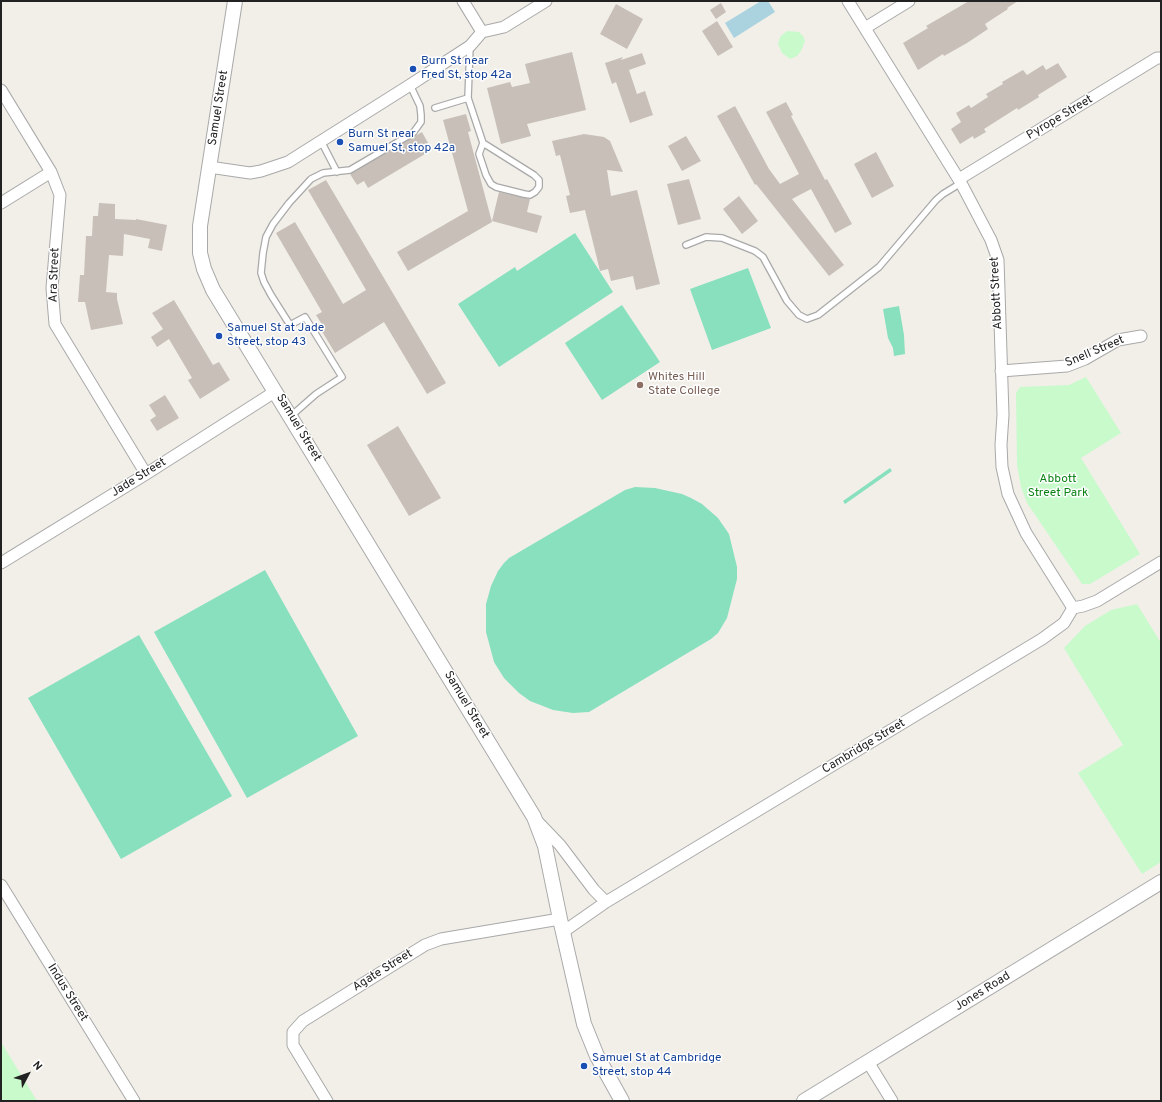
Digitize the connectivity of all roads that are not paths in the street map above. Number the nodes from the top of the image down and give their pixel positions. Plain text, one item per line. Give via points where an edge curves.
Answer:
1 (236, 1) edge
2 (463, 1) edge
3 (546, 1) edge
4 (848, 1) edge
5 (909, 1) edge
6 (865, 28) junction
7 (482, 32) junction
8 (470, 46) junction
9 (1161, 58) edge
10 (410, 86) junction
11 (1, 90) edge
12 (468, 98) junction
13 (436, 108) dead end
14 (321, 141) junction
15 (483, 143) junction
16 (209, 167) junction
17 (51, 172) junction
18 (337, 172) junction
19 (960, 181) junction
20 (1, 203) edge
21 (686, 245) dead end
22 (1141, 336) dead end
23 (1001, 371) junction
24 (276, 391) junction
25 (291, 416) junction
26 (146, 474) junction
27 (1, 562) edge
28 (1161, 562) edge
29 (1073, 608) junction
30 (534, 817) junction
31 (1161, 882) edge
32 (1, 884) edge
33 (606, 902) junction
34 (562, 926) junction
35 (868, 1062) junction
36 (622, 1098) edge
37 (134, 1101) edge
38 (327, 1101) edge
39 (804, 1101) edge
40 (892, 1101) edge

1 - 16 street, Samuel Street
2 - 7 street
3 - 7 street via 504,27
4 - 6 street, Abbott Street
5 - 6 street
6 - 19 street, Abbott Street
7 - 8 street
8 - 10 street
8 - 12 lane
9 - 19 street, Pyrope Street via 1157,58
10 - 14 street
10 - 18 lane via 420,106 421,115 421,122 413,133 350,170
11 - 17 street, Ara Street
12 - 13 lane
12 - 15 lane
14 - 16 street via 288,162 261,171 250,173
14 - 18 lane
15 - 15 lane via 534,175 539,187 535,192 530,195 524,194 491,184 479,154
16 - 24 street, Samuel Street via 200,226 200,253 204,269 213,290
17 - 20 street
17 - 26 street, Ara Street via 60,195 52,288 55,324
18 - 25 lane via 323,173 311,179 273,224 266,237 261,273 270,295 290,325 305,316 342,377 316,394
19 - 21 lane via 936,200 879,267 818,315 807,319 799,315 787,301 763,257 755,251 722,238 706,236
19 - 23 street, Abbott Street via 991,240 998,260
22 - 23 street, Snell Street via 1118,340 1067,366
23 - 29 street, Abbott Street via 1002,467 1008,494 1026,533
24 - 25 street, Samuel Street
24 - 26 street, Jade Street
25 - 30 street, Samuel Street
26 - 27 street, Jade Street
28 - 29 street via 1097,601
29 - 33 street, Cambridge Street via 1064,623 1042,639
30 - 33 street, Samuel Street
30 - 34 street, Samuel Street via 545,846
31 - 35 street, Jones Road
32 - 37 street, Indus Street
33 - 34 street, Cambridge Street
34 - 36 street, Samuel Street via 584,1024 598,1056
34 - 38 street, Agate Street via 441,939 425,945 303,1021 293,1032 293,1045
35 - 39 street, Jones Road
35 - 40 street

